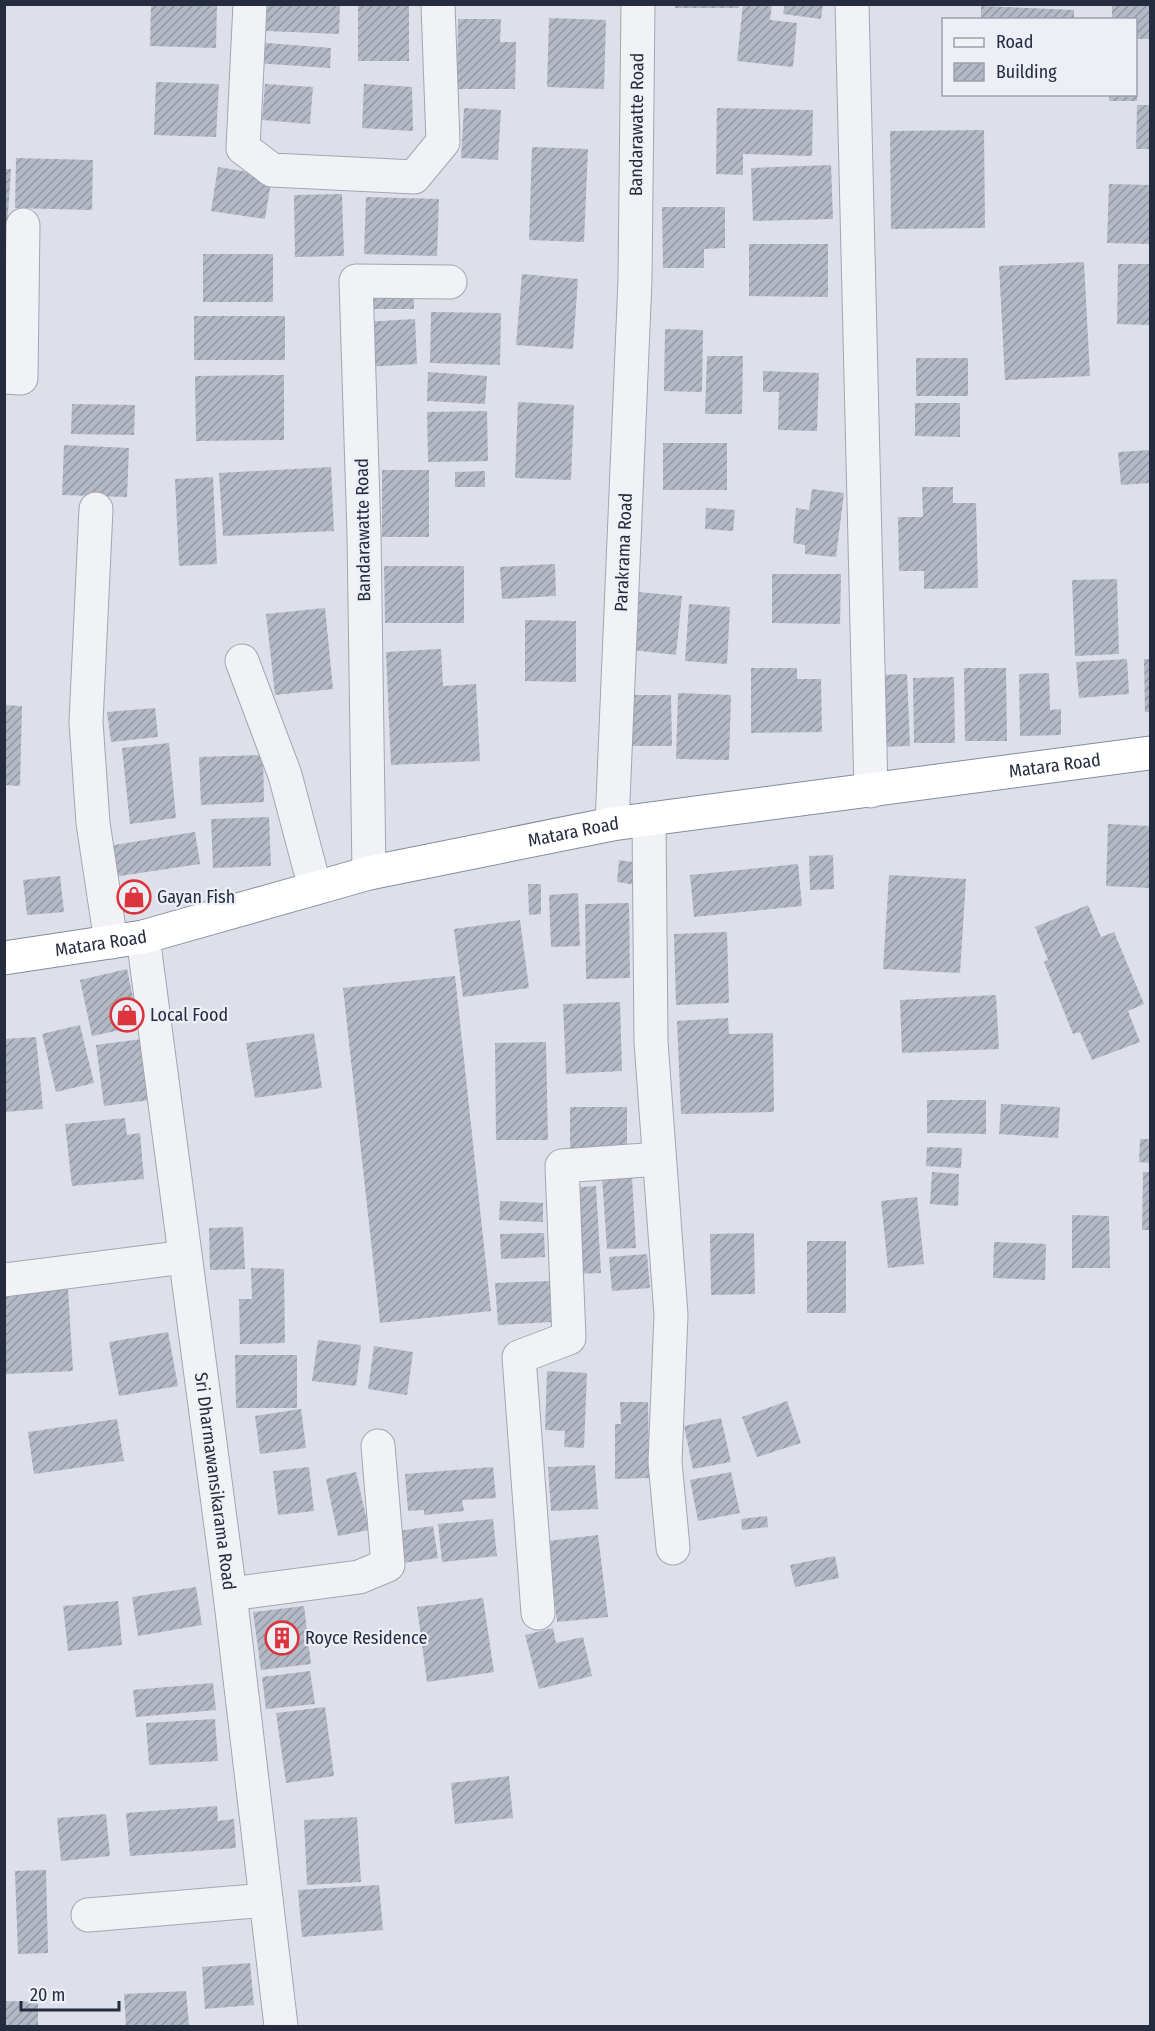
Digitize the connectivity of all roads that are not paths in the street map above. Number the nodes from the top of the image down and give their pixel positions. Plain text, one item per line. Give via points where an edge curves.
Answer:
1 (250, 4) edge
2 (438, 4) edge
3 (638, 4) edge
4 (852, 4) edge
5 (24, 225) dead end
6 (635, 280) joint
7 (450, 282) dead end
8 (4, 377) edge
9 (96, 509) dead end
10 (242, 661) dead end
11 (1150, 753) edge
12 (871, 790) junction
13 (649, 820) junction
14 (612, 824) junction
15 (369, 873) junction
16 (315, 888) junction
17 (143, 937) junction
18 (111, 942) junction
19 (4, 958) edge
20 (659, 1159) junction
21 (185, 1257) junction
22 (4, 1280) edge
23 (378, 1446) dead end
24 (673, 1548) dead end
25 (230, 1594) junction
26 (538, 1613) dead end
27 (266, 1900) junction
28 (88, 1915) dead end
29 (281, 2026) edge

1 - 2 street via 243,148 272,170 414,177 442,142
3 - 6 street, Bandarawatte Road
4 - 12 street
5 - 8 street via 21,378
6 - 14 street, Parakrama Road
7 - 15 street, Bandarawatte Road via 356,281
9 - 18 street via 86,722 93,824
10 - 16 street via 285,775
11 - 12 highway, Matara Road
12 - 13 highway, Matara Road
13 - 14 highway, Matara Road
13 - 20 street via 651,1042
14 - 15 highway, Matara Road
15 - 16 highway, Matara Road
16 - 17 highway, Matara Road
17 - 18 highway, Matara Road
17 - 21 street, Sri Dharmawansikarama Road
18 - 19 highway, Matara Road
20 - 24 street via 671,1314 665,1462
20 - 26 street via 562,1166 569,1338 519,1357
21 - 22 street
21 - 25 street, Sri Dharmawansikarama Road
23 - 25 street via 388,1565 359,1577
25 - 27 street, Sri Dharmawansikarama Road
27 - 28 street
27 - 29 street, Sri Dharmawansikarama Road

